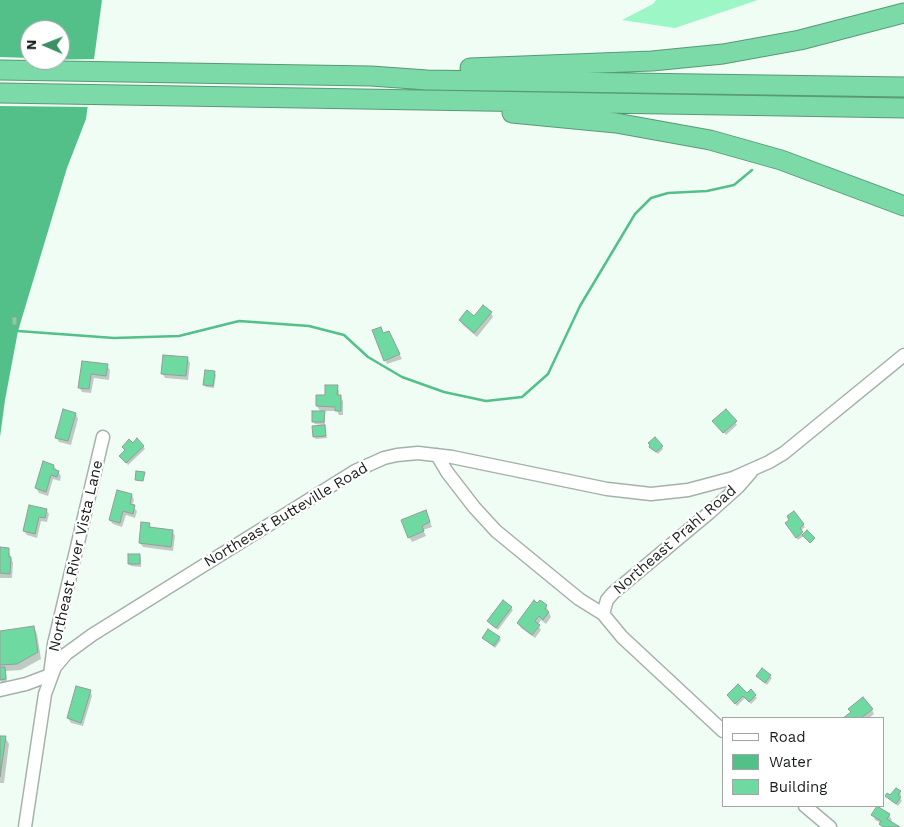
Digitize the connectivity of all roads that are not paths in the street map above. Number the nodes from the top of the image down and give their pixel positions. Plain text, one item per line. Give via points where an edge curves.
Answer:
1 (904, 13) edge
2 (0, 70) edge
3 (371, 76) junction
4 (904, 81) edge
5 (841, 86) junction
6 (904, 87) edge
7 (0, 93) edge
8 (406, 100) junction
9 (873, 108) junction
10 (904, 108) edge
11 (904, 112) edge
12 (904, 206) edge
13 (904, 355) edge
14 (103, 437) dead end
15 (437, 455) junction
16 (753, 470) junction
17 (603, 614) junction
18 (50, 675) junction
19 (0, 690) edge
20 (722, 730) edge
21 (806, 807) edge
22 (25, 827) edge
23 (830, 827) edge

1 - 3 highway via 800,40 691,58 428,69
2 - 3 highway
3 - 5 highway via 427,80
4 - 5 highway
5 - 6 highway
7 - 8 highway
8 - 9 highway
8 - 12 highway via 616,123 710,140 781,160
9 - 10 highway
9 - 11 highway
13 - 16 street, Northeast Butteville Road via 784,453
14 - 18 street, Northeast River Vista Lane via 54,644
15 - 16 street, Northeast Butteville Road via 597,488 638,493 688,490
15 - 17 street via 463,493 496,531 579,599
15 - 18 street, Northeast Butteville Road via 397,455 356,471 92,635 66,654
16 - 17 street, Northeast Prahl Road via 709,513 614,593 607,600
17 - 20 street via 622,637
18 - 19 street
18 - 22 street, Northeast Butteville Road
21 - 23 street

